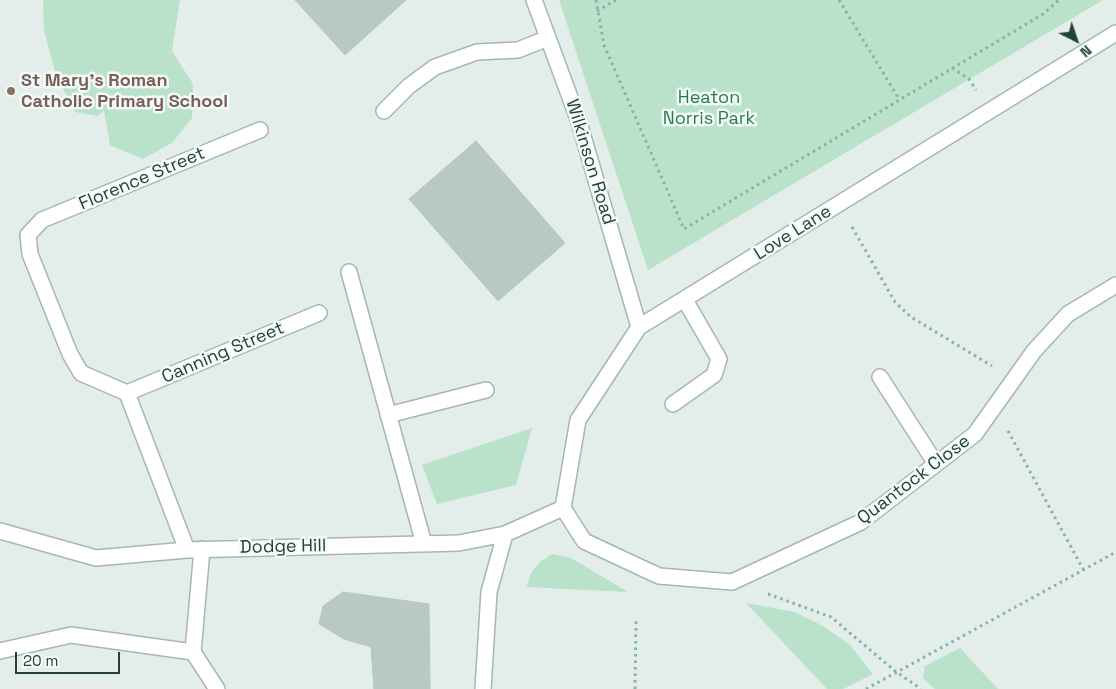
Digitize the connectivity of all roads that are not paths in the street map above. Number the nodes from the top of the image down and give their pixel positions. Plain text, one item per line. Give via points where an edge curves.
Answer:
1 (534, 0) edge
2 (1116, 33) edge
3 (548, 38) junction
4 (384, 111) dead end
5 (260, 130) dead end
6 (349, 272) dead end
7 (1116, 285) edge
8 (684, 300) junction
9 (319, 313) dead end
10 (640, 327) junction
11 (880, 377) dead end
12 (486, 390) dead end
13 (127, 393) junction
14 (673, 404) dead end
15 (388, 415) junction
16 (936, 464) junction
17 (563, 508) junction
18 (0, 531) edge
19 (505, 534) junction
20 (424, 544) junction
21 (195, 550) junction
22 (0, 651) edge
23 (193, 652) junction
24 (217, 689) edge
25 (483, 689) edge

1 - 3 street, Wilkinson Road
2 - 8 street, Love Lane
3 - 4 street via 518,50 477,52 435,67 409,86
3 - 10 street, Wilkinson Road via 578,119
5 - 13 street, Florence Street via 42,220 28,235 30,254 70,354 81,373
6 - 15 street
7 - 16 street, Quantock Close via 1068,314 1034,351 975,434
8 - 10 street, Love Lane
8 - 14 street via 719,359 714,376
9 - 13 street, Canning Street
10 - 17 street, Love Lane via 578,420
11 - 16 street
12 - 15 street
13 - 21 street
15 - 20 street
16 - 17 street, Quantock Close via 861,522 732,582 659,576 584,540
17 - 19 street, Dodge Hill
18 - 21 street, Dodge Hill via 96,558
19 - 20 street, Dodge Hill via 459,543
19 - 25 street via 489,592
20 - 21 street, Dodge Hill
21 - 23 street
22 - 23 street via 71,635
23 - 24 street

